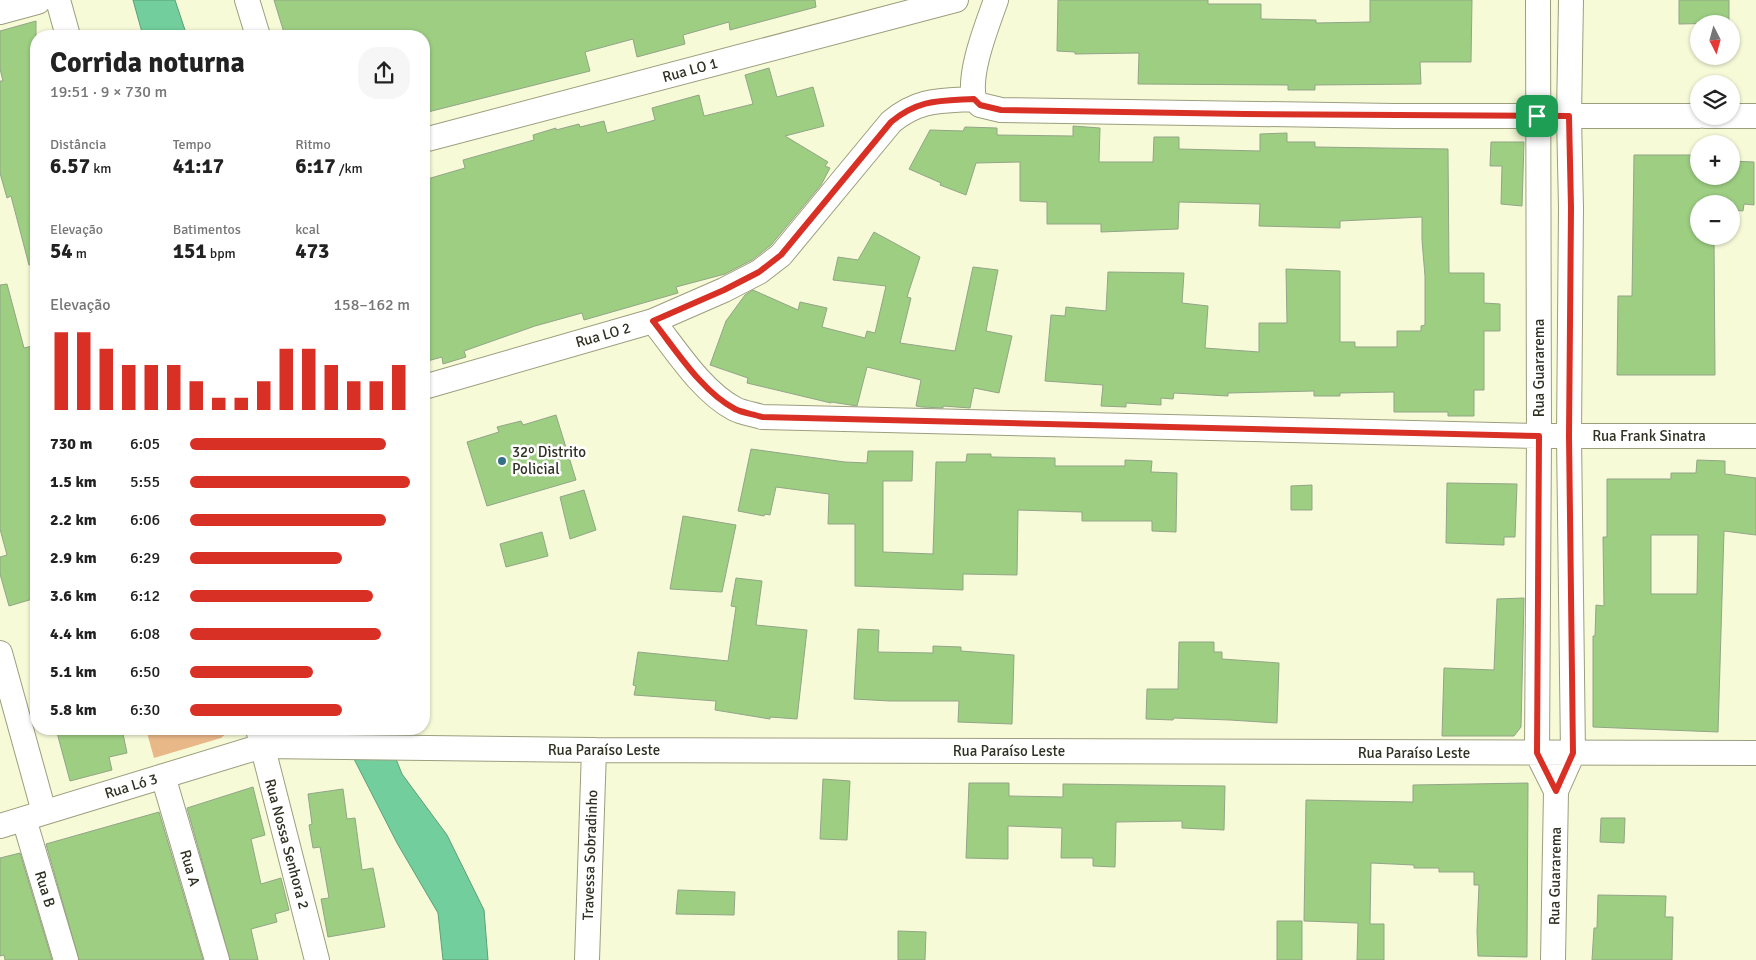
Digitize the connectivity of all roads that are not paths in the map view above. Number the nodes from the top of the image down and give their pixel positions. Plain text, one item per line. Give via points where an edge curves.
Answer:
1 (37, 0) edge
2 (58, 0) edge
3 (247, 0) edge
4 (956, 0) edge
5 (996, 0) edge
6 (1538, 0) edge
7 (1571, 0) edge
8 (0, 10) edge
9 (66, 30) edge
10 (256, 30) edge
11 (974, 99) junction
12 (1537, 116) junction
13 (1569, 116) junction
14 (1690, 116) edge
15 (1740, 116) edge
16 (1756, 116) edge
17 (430, 138) edge
18 (653, 321) junction
19 (430, 384) edge
20 (1539, 436) junction
21 (1569, 436) junction
22 (1756, 436) edge
23 (0, 653) edge
24 (260, 738) edge
25 (594, 750) junction
26 (1537, 753) junction
27 (1573, 753) junction
28 (1756, 753) edge
29 (163, 776) junction
30 (1556, 791) junction
31 (34, 816) junction
32 (0, 826) edge
33 (66, 960) edge
34 (217, 960) edge
35 (317, 960) edge
36 (587, 960) edge
37 (1553, 960) edge

1 - 8 street
2 - 9 street
3 - 10 street
4 - 17 street, Rua LO 1
5 - 11 street via 972,80
6 - 12 street, Rua Guararema
7 - 13 street, Rua Guararema
11 - 12 street via 980,105 1001,110
11 - 18 street, Rua LO 2 via 933,102 903,112 891,122 781,255 759,272
12 - 13 street
12 - 20 street, Rua Guararema
13 - 14 street
13 - 21 street, Rua Guararema
15 - 16 street
18 - 19 street, Rua LO 2
18 - 20 street, Rua Frank Sinatra via 700,380 718,397 736,409 762,417
20 - 21 street, Rua Frank Sinatra
20 - 26 street, Rua Guararema
21 - 22 street, Rua Frank Sinatra
21 - 27 street, Rua Guararema
23 - 31 street, Rua B
24 - 25 street, Rua Paraíso Leste
24 - 29 street, Rua Ló 3
24 - 35 street, Rua Nossa Senhora 2
25 - 26 street, Rua Paraíso Leste
25 - 36 street, Travessa Sobradinho
26 - 27 street, Rua Paraíso Leste
26 - 30 street, Rua Guararema
27 - 28 street, Rua Paraíso Leste
27 - 30 street, Rua Guararema
29 - 31 street, Rua Ló 3
29 - 34 street, Rua A
30 - 37 street, Rua Guararema
31 - 32 street, Rua Ló 3
31 - 33 street, Rua B

